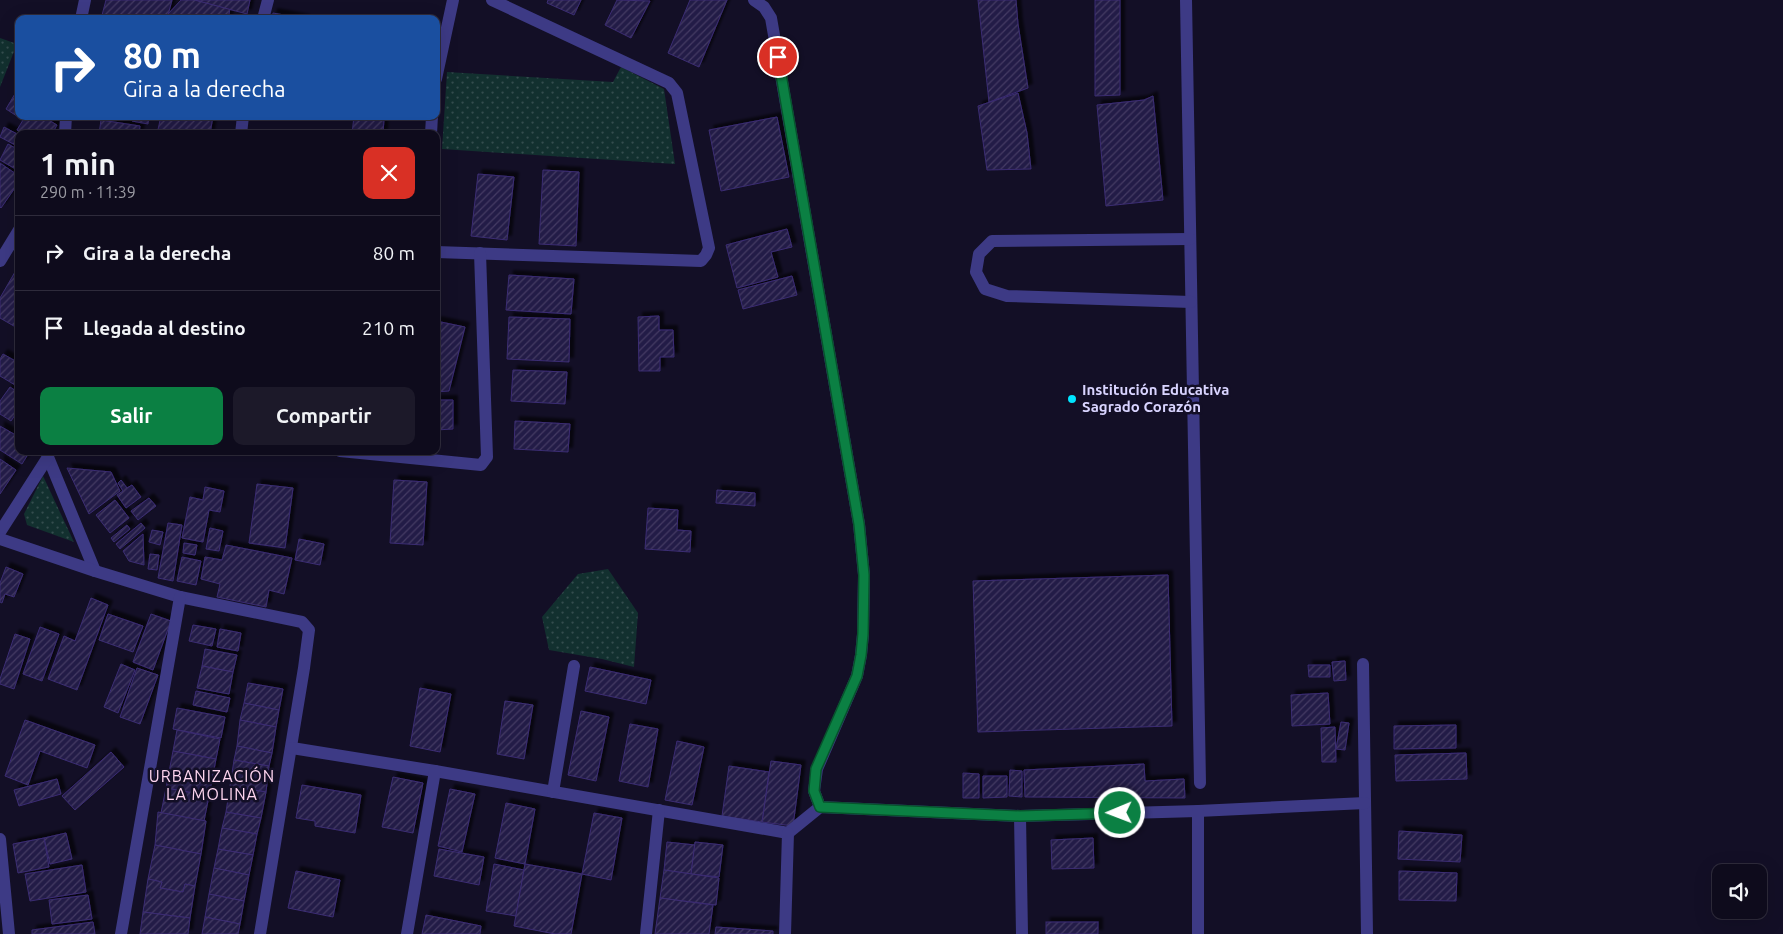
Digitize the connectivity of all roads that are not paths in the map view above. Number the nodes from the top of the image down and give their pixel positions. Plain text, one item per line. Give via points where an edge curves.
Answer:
1 (85, 0) edge
2 (268, 0) edge
3 (453, 0) edge
4 (492, 0) edge
5 (754, 0) edge
6 (1186, 0) edge
7 (82, 15) edge
8 (264, 15) edge
9 (440, 60) edge
10 (15, 237) edge
11 (1190, 239) junction
12 (440, 252) edge
13 (480, 253) junction
14 (0, 261) edge
15 (1191, 302) junction
16 (46, 455) edge
17 (47, 455) edge
18 (378, 455) edge
19 (0, 532) edge
20 (0, 539) edge
21 (95, 571) junction
22 (180, 596) junction
23 (1363, 664) dead end
24 (574, 666) dead end
25 (292, 748) junction
26 (435, 771) junction
27 (1200, 783) dead end
28 (553, 792) junction
29 (1366, 803) junction
30 (820, 807) junction
31 (659, 810) junction
32 (1198, 811) junction
33 (1020, 816) junction
34 (788, 833) junction
35 (0, 839) edge
36 (9, 934) edge
37 (121, 934) edge
38 (260, 934) edge
39 (407, 934) edge
40 (646, 934) edge
41 (785, 934) edge
42 (1022, 934) edge
43 (1198, 934) edge
44 (1367, 934) edge

1 - 7 street
2 - 8 street
3 - 9 street
4 - 13 street via 673,87 677,93 709,248 701,261
5 - 30 street via 771,18 859,524 864,575 861,655 857,676 816,769 814,791
6 - 11 street
10 - 14 street
11 - 15 street
11 - 15 street via 992,241 979,254 976,272 985,289 1007,296
12 - 13 street
13 - 18 street via 485,462 481,466
15 - 27 street
16 - 19 street
17 - 21 street
20 - 21 street
21 - 22 street
22 - 25 street via 306,625 309,630
22 - 37 street
23 - 29 street
24 - 28 street
25 - 26 street
25 - 38 street
26 - 28 street
26 - 39 street
28 - 31 street
29 - 32 street
29 - 44 street
30 - 33 street
30 - 34 street
31 - 34 street
31 - 40 street
32 - 33 street
32 - 43 street
33 - 42 street
34 - 41 street
35 - 36 street

